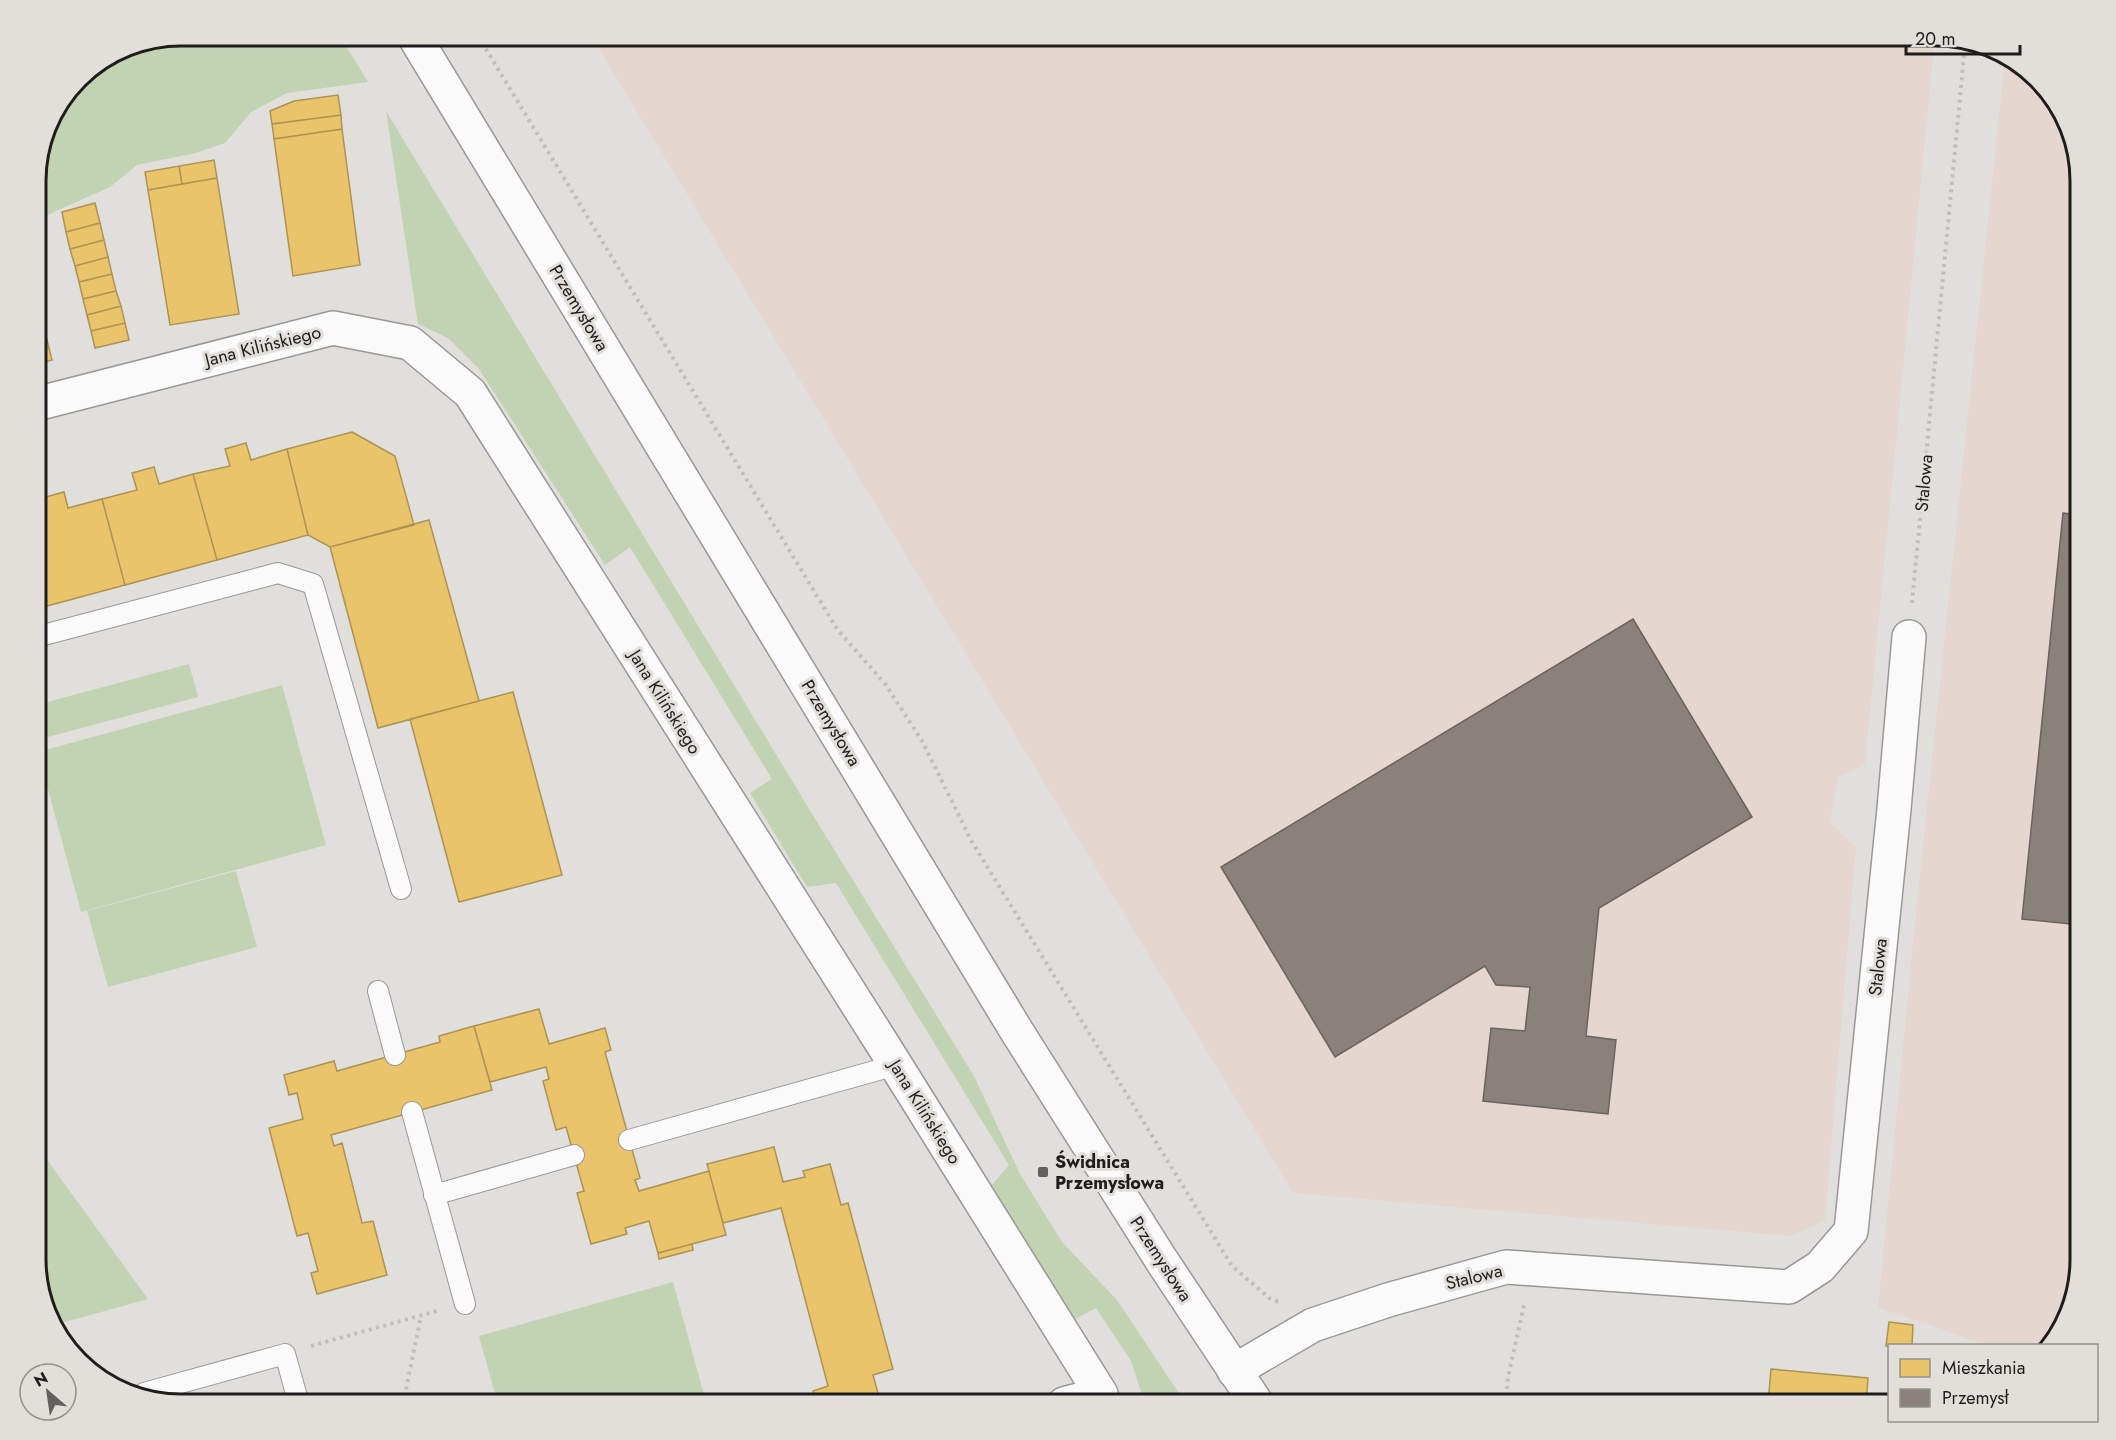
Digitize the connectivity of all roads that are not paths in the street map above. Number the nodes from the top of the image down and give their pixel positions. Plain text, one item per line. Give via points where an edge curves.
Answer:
1 (420, 46) edge
2 (47, 401) edge
3 (47, 634) edge
4 (1909, 637) road end
5 (401, 889) dead end
6 (378, 991) dead end
7 (396, 1055) dead end
8 (896, 1065) junction
9 (412, 1113) dead end
10 (629, 1140) dead end
11 (574, 1155) dead end
12 (434, 1195) junction
13 (465, 1304) road end
14 (1234, 1371) junction
15 (153, 1390) edge
16 (296, 1394) edge
17 (1098, 1394) edge
18 (1250, 1394) edge

1 - 14 street, Przemysłowa via 1017,1030
2 - 8 street, Jana Kilińskiego via 333,328 410,343 470,393
3 - 5 lane via 278,573 313,584
4 - 14 street, Stalowa via 1851,1231 1820,1266 1789,1287 1506,1267 1313,1325
6 - 7 lane
8 - 10 lane
8 - 17 street, Jana Kilińskiego
9 - 12 lane
11 - 12 lane
12 - 13 lane
14 - 18 street, Przemysłowa
15 - 16 lane via 285,1354

